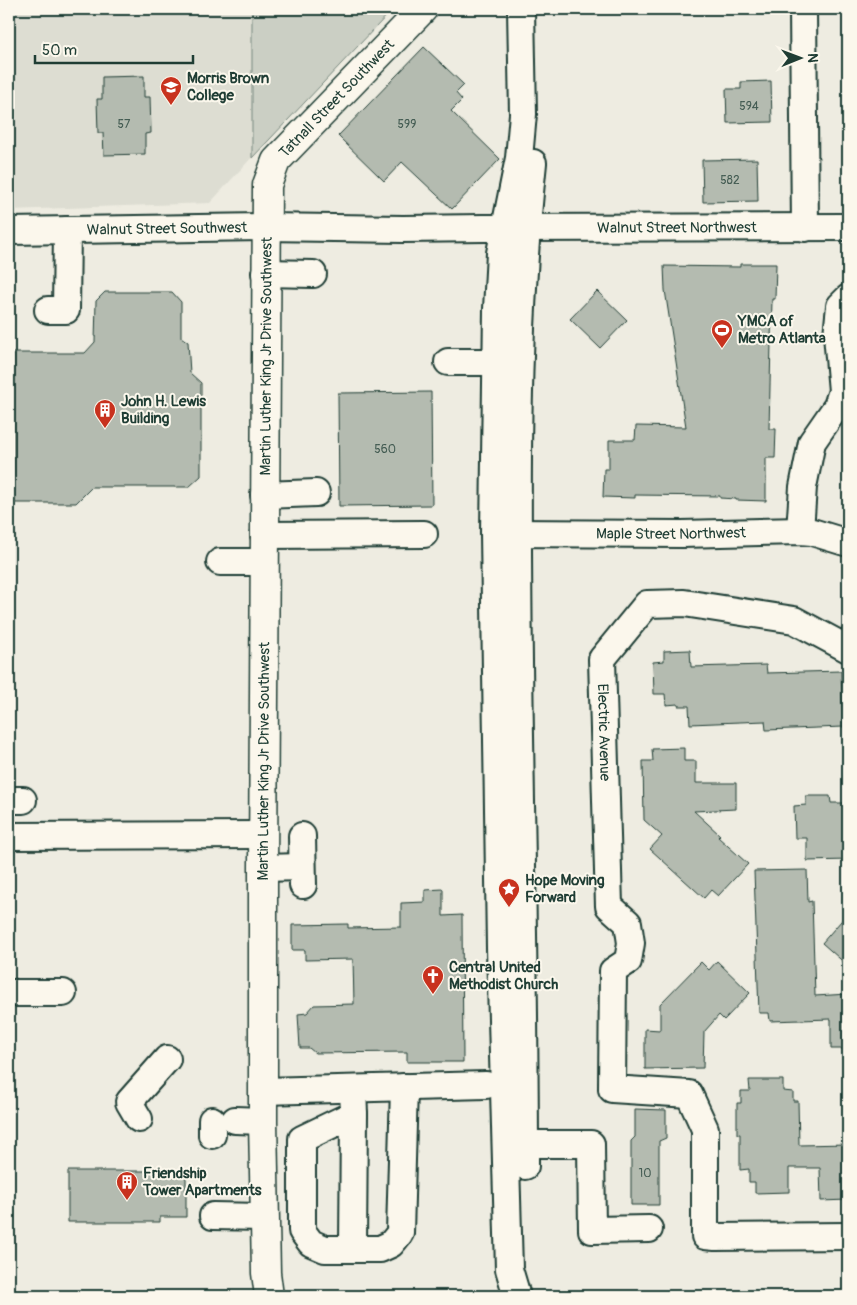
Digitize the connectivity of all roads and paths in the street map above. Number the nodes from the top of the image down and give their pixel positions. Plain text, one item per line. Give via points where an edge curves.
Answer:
1 (423, 9) edge
2 (521, 9) edge
3 (536, 9) edge
4 (803, 9) edge
5 (265, 227) junction
6 (848, 227) edge
7 (516, 228) junction
8 (805, 228) junction
9 (9, 230) edge
10 (67, 230) junction
11 (265, 273) junction
12 (312, 274) dead end
13 (848, 298) edge
14 (48, 310) dead end
15 (448, 362) dead end
16 (496, 362) junction
17 (316, 493) dead end
18 (264, 494) junction
19 (800, 531) junction
20 (506, 533) junction
21 (424, 534) dead end
22 (264, 535) junction
23 (848, 543) edge
24 (220, 562) dead end
25 (264, 562) junction
26 (848, 649) edge
27 (263, 835) junction
28 (9, 836) edge
29 (302, 836) dead end
30 (263, 868) junction
31 (9, 993) edge
32 (63, 993) dead end
33 (167, 1058) dead end
34 (486, 1085) dead end
35 (404, 1087) junction
36 (353, 1089) junction
37 (263, 1091) junction
38 (354, 1114) junction
39 (138, 1119) dead end
40 (263, 1121) junction
41 (220, 1125) dead end
42 (516, 1144) junction
43 (213, 1216) dead end
44 (264, 1217) junction
45 (649, 1229) dead end
46 (848, 1236) edge
47 (353, 1249) junction
48 (517, 1293) edge
49 (269, 1296) edge

1 - 5 main road, Tatnall Street Southwest via 276,161 267,185
2 - 7 street via 522,114
3 - 7 street via 538,104
4 - 8 street
5 - 7 street, Walnut Street Southwest
5 - 10 street, Walnut Street Southwest
5 - 11 main road, Martin Luther King Jr Drive Southwest
6 - 8 street, Walnut Street Northwest
7 - 8 street, Walnut Street Northwest
7 - 16 street via 500,253
7 - 20 street via 519,354
9 - 10 street, Walnut Street Southwest
10 - 14 street via 66,310
11 - 12 street
11 - 18 main road, Martin Luther King Jr Drive Southwest
13 - 19 street via 840,306 837,335 842,391 837,406 812,442
15 - 16 street
16 - 20 street
17 - 18 street
18 - 22 main road, Martin Luther King Jr Drive Southwest
19 - 20 street, Maple Street Northwest
19 - 23 street, Maple Street Northwest
20 - 42 street via 500,948
21 - 22 street
22 - 25 main road, Martin Luther King Jr Drive Southwest
24 - 25 street
25 - 27 main road, Martin Luther King Jr Drive Southwest
26 - 46 street, Electric Avenue via 794,620 684,603 647,604 602,659 609,906 628,923 631,942 628,961 613,971 612,1089 689,1094 705,1129 705,1236
27 - 28 street
27 - 30 main road, Martin Luther King Jr Drive Southwest
29 - 30 street via 302,876
30 - 37 main road, Martin Luther King Jr Drive Southwest
31 - 32 street
33 - 39 street via 129,1102
34 - 35 street
35 - 36 street
35 - 47 street via 400,1233 391,1244 380,1249
36 - 37 street
36 - 38 street
37 - 40 main road, Martin Luther King Jr Drive Southwest
38 - 47 street
38 - 47 street via 302,1138 302,1231 311,1243 325,1249
40 - 41 street
40 - 44 main road, Martin Luther King Jr Drive Southwest
42 - 45 street via 591,1144 592,1230
42 - 48 street via 525,1269
43 - 44 street
44 - 49 main road, Martin Luther King Jr Drive Southwest

